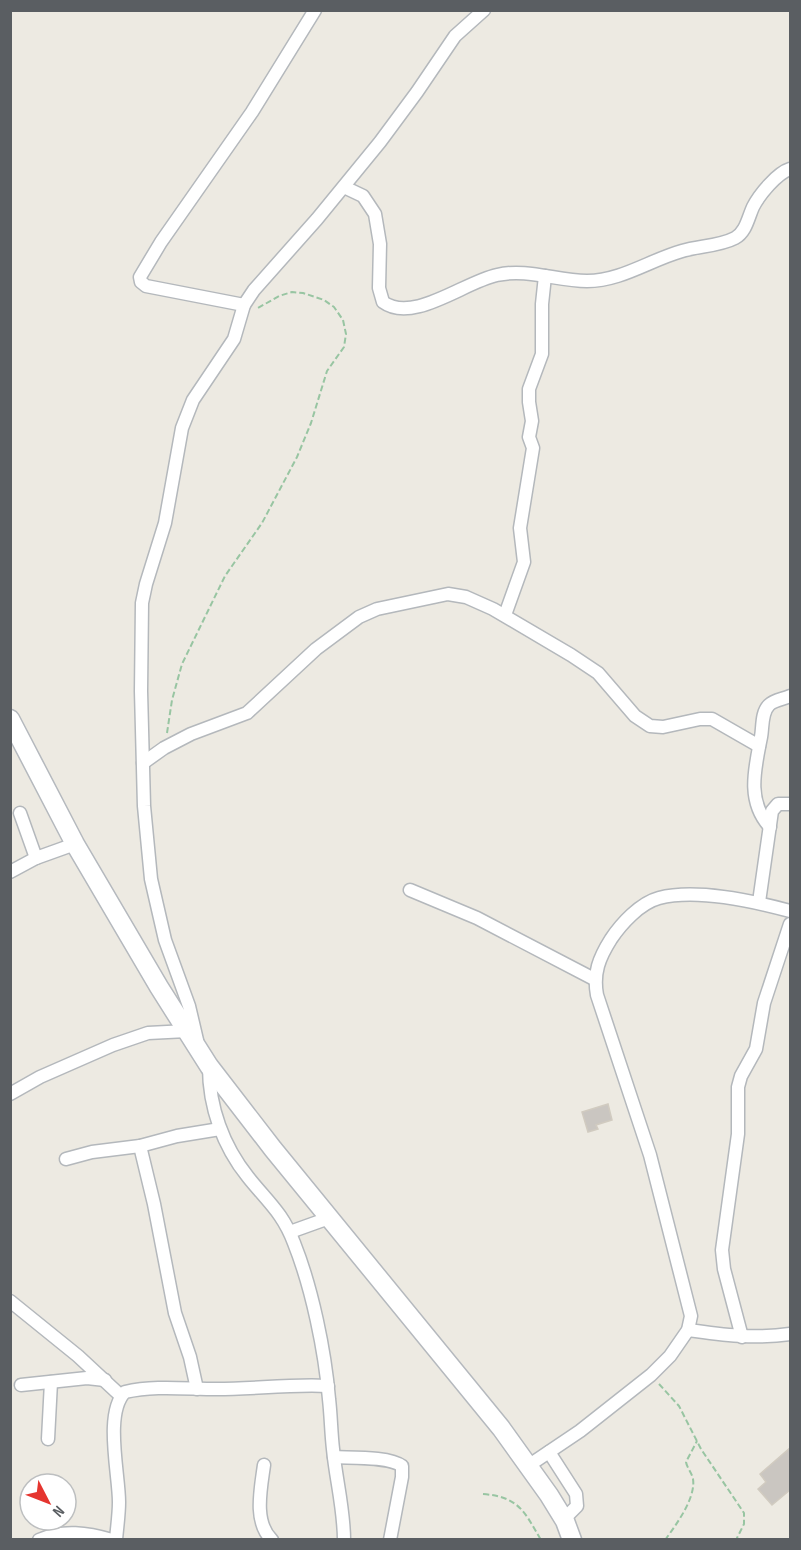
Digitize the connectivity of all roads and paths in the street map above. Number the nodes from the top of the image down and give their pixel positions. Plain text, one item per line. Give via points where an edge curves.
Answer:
1 (315, 10) edge
2 (484, 10) edge
3 (790, 169) edge
4 (344, 187) junction
5 (545, 276) junction
6 (244, 305) junction
7 (505, 615) junction
8 (790, 696) edge
9 (10, 719) edge
10 (759, 746) junction
11 (164, 748) junction
12 (143, 763) junction
13 (790, 804) edge
14 (20, 813) dead end
15 (770, 827) junction
16 (75, 844) junction
17 (36, 858) junction
18 (10, 872) edge
19 (410, 890) dead end
20 (759, 902) junction
21 (790, 911) edge
22 (790, 924) edge
23 (594, 980) junction
24 (187, 1031) junction
25 (204, 1058) junction
26 (10, 1094) edge
27 (220, 1129) junction
28 (140, 1146) junction
29 (66, 1159) dead end
30 (329, 1218) junction
31 (290, 1232) junction
32 (10, 1301) edge
33 (688, 1330) junction
34 (790, 1334) edge
35 (742, 1337) junction
36 (651, 1376) junction
37 (105, 1380) junction
38 (51, 1382) junction
39 (21, 1385) dead end
40 (328, 1386) junction
41 (197, 1389) junction
42 (121, 1396) junction
43 (48, 1439) dead end
44 (697, 1441) junction
45 (549, 1452) junction
46 (334, 1457) junction
47 (264, 1465) dead end
48 (528, 1466) junction
49 (483, 1494) dead end
50 (564, 1519) junction
51 (39, 1539) edge
52 (114, 1539) edge
53 (272, 1539) edge
54 (344, 1539) edge
55 (390, 1539) edge
56 (541, 1539) edge
57 (572, 1539) edge
58 (665, 1539) edge
59 (736, 1539) edge

1 - 6 street via 252,112 140,277 146,286
2 - 4 street via 455,36
3 - 5 street via 757,201 736,237 682,251 614,278 577,280
4 - 5 street via 363,196 375,214 380,244 380,294 390,307 417,308 496,275
4 - 6 street
5 - 7 street via 542,357 529,389 529,436 533,448 520,528 524,562
6 - 11 path via 256,308 297,292 324,300 343,320 344,346 327,371 297,457 262,523 225,576 182,664
6 - 12 street via 234,339 193,400 184,421 165,524 146,584 141,626
7 - 10 street via 598,673 635,716 650,726 712,719
7 - 11 street via 454,594 377,609 359,617 316,649 247,713
8 - 10 street via 768,707
9 - 16 street
10 - 15 street via 754,796
11 - 12 street
12 - 25 street via 151,879 165,940
13 - 15 street via 775,807
14 - 17 street
15 - 20 street
16 - 17 street
16 - 24 street
17 - 18 street
19 - 23 street via 477,918
20 - 21 street
20 - 23 street via 690,896 651,901 613,936 602,952
22 - 35 street via 764,1003 756,1049 738,1087 738,1134 722,1250
23 - 33 street via 671,1232 691,1316
24 - 25 street
24 - 26 street via 148,1033 113,1045
25 - 27 street
25 - 30 street
27 - 28 street
27 - 31 street via 241,1168 274,1206
28 - 29 street
28 - 41 street via 175,1313
30 - 31 street
30 - 48 street
31 - 40 street via 311,1300
32 - 37 street
33 - 35 street
33 - 36 street
34 - 35 street
36 - 44 path via 679,1406
36 - 45 street
37 - 38 street
37 - 42 street
38 - 39 street
38 - 43 street
40 - 41 street
40 - 46 street
41 - 42 street via 136,1390
42 - 52 street via 114,1436 119,1500
44 - 58 path via 686,1462 693,1482 690,1497 680,1520
44 - 59 path via 744,1514 744,1524
45 - 48 street
45 - 50 street via 576,1494 577,1506
46 - 54 street
46 - 55 street via 402,1466
47 - 53 street via 261,1519
48 - 50 street
49 - 56 path via 516,1503
50 - 57 street
51 - 52 street via 66,1533

